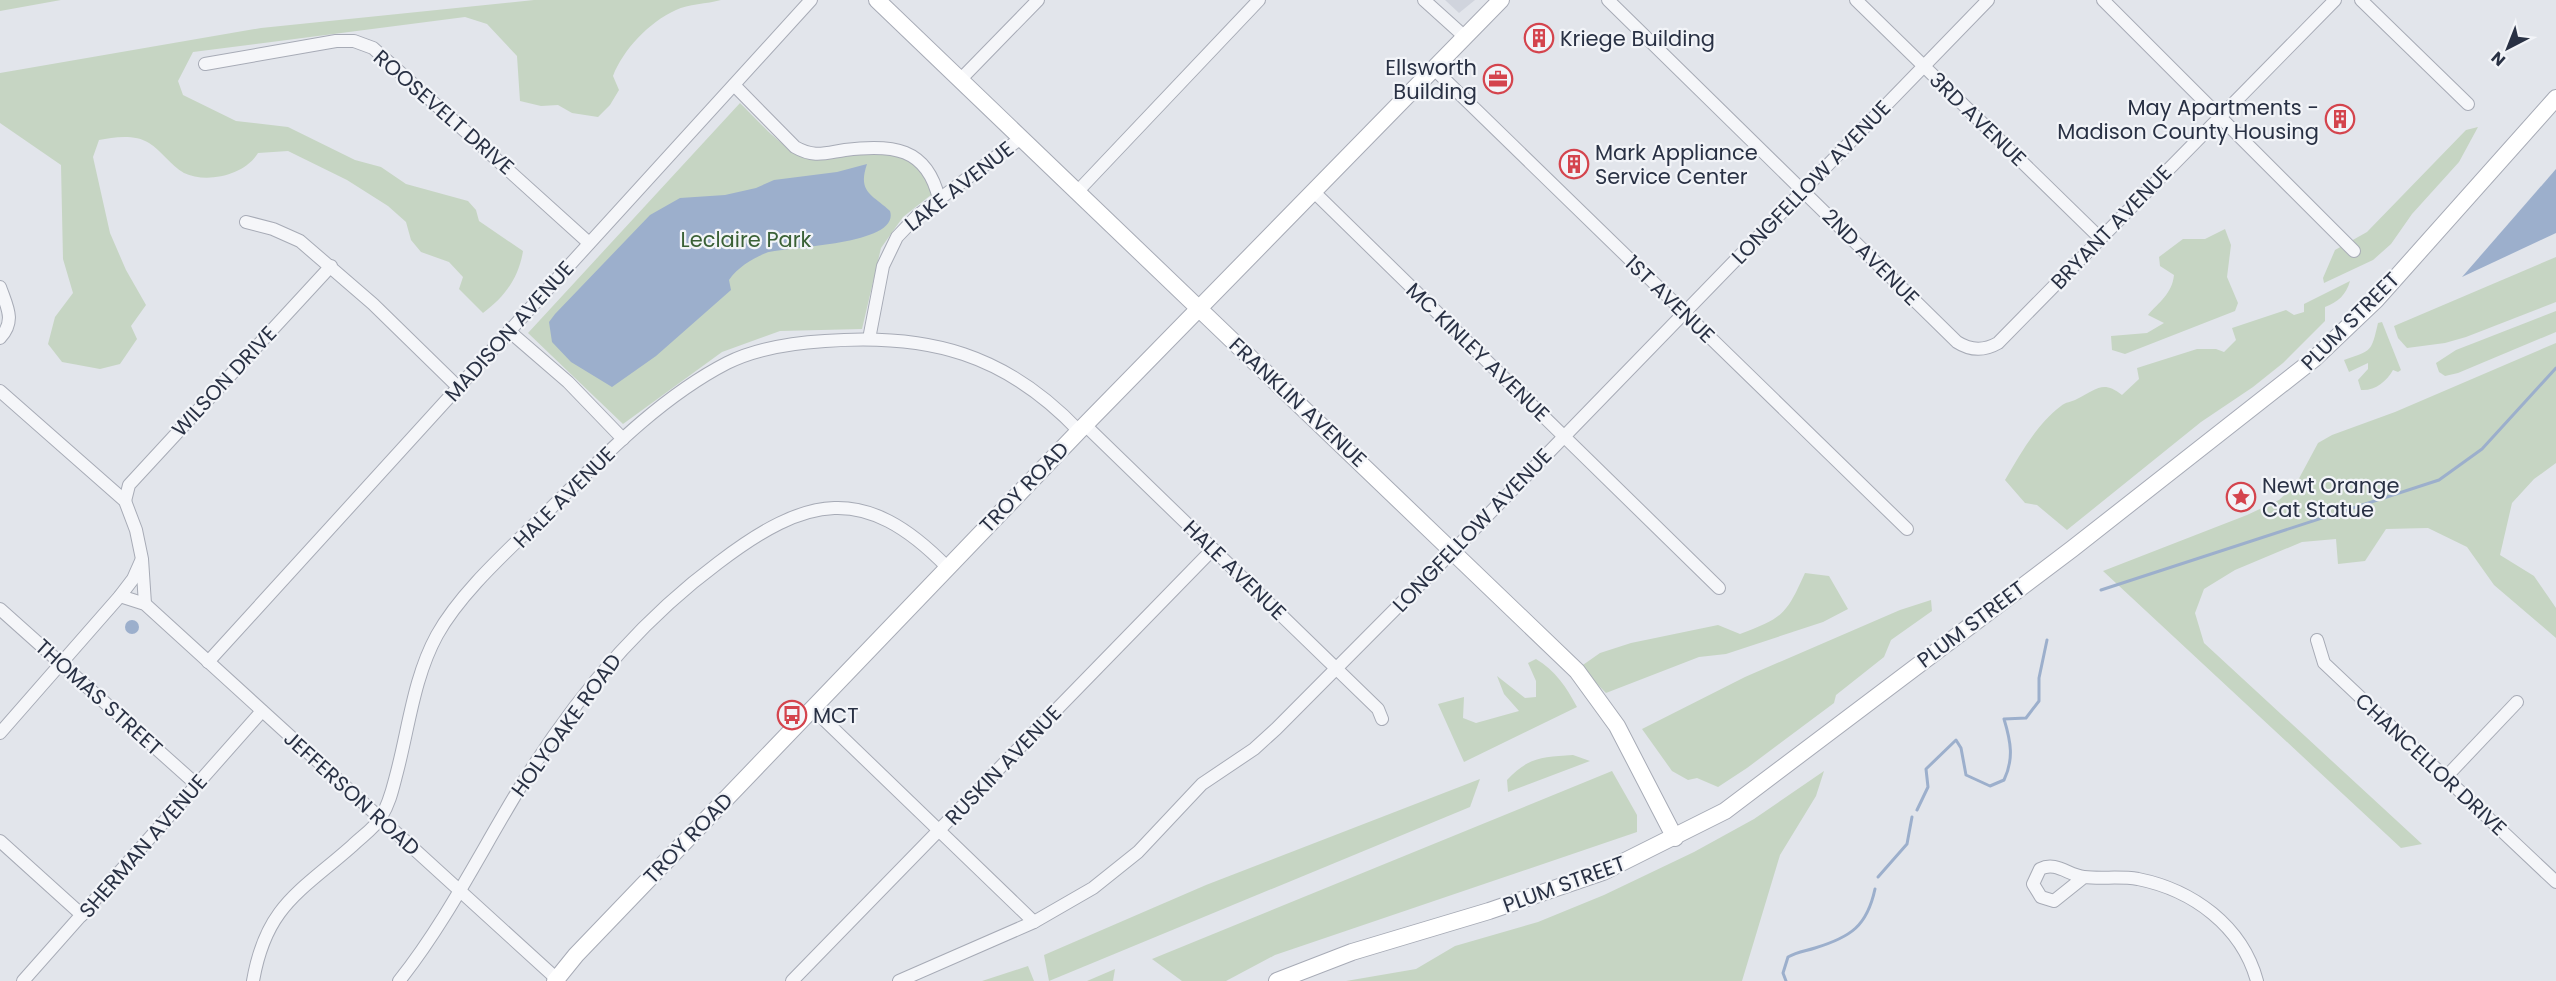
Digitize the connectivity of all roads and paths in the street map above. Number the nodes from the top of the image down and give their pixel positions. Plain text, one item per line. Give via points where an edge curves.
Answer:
1 (811, 0) edge
2 (877, 0) edge
3 (1038, 0) edge
4 (1259, 0) edge
5 (1424, 0) edge
6 (1501, 0) edge
7 (1608, 0) edge
8 (1856, 0) edge
9 (1988, 0) edge
10 (2103, 0) edge
11 (2336, 0) edge
12 (2361, 0) edge
13 (1465, 37) junction
14 (205, 64) dead end
15 (1924, 66) junction
16 (1434, 69) junction
17 (960, 80) junction
18 (734, 85) junction
19 (2556, 98) edge
20 (2468, 104) dead end
21 (2219, 116) junction
22 (1021, 138) junction
23 (1804, 190) junction
24 (1313, 191) junction
25 (1077, 192) junction
26 (939, 199) junction
27 (246, 222) dead end
28 (2100, 238) junction
29 (589, 243) junction
30 (2354, 251) dead end
31 (331, 266) junction
32 (0, 287) edge
33 (1199, 309) junction
34 (1683, 313) junction
35 (509, 331) junction
36 (0, 338) edge
37 (869, 339) junction
38 (1986, 348) joint
39 (458, 387) junction
40 (0, 391) edge
41 (1082, 428) junction
42 (1564, 436) junction
43 (623, 438) junction
44 (125, 501) junction
45 (1907, 529) dead end
46 (1213, 549) junction
47 (1454, 550) junction
48 (142, 560) junction
49 (947, 567) junction
50 (1719, 588) dead end
51 (120, 596) junction
52 (145, 604) junction
53 (0, 609) edge
54 (2317, 640) dead end
55 (208, 662) junction
56 (62, 663) junction
57 (1337, 668) junction
58 (2517, 702) dead end
59 (812, 708) junction
60 (262, 711) junction
61 (1382, 719) dead end
62 (0, 733) edge
63 (2445, 778) junction
64 (197, 785) junction
65 (381, 819) junction
66 (938, 831) junction
67 (1676, 838) junction
68 (0, 841) edge
69 (2084, 877) dead end
70 (2556, 882) edge
71 (459, 890) junction
72 (82, 915) junction
73 (1034, 922) junction
74 (557, 980) edge
75 (23, 981) edge
76 (254, 981) edge
77 (399, 981) edge
78 (792, 981) edge
79 (899, 981) edge
80 (1277, 981) edge
81 (2257, 981) edge

1 - 18 street, MADISON AVENUE
2 - 17 main road, FRANKLIN AVENUE
3 - 17 street
4 - 25 street
5 - 13 street
6 - 13 main road, TROY ROAD
7 - 23 street, 2ND AVENUE
8 - 15 street, 3RD AVENUE
9 - 15 street, LONGFELLOW AVENUE
10 - 21 street
11 - 21 street, BRYANT AVENUE
12 - 20 street
13 - 16 main road, TROY ROAD
14 - 29 street, ROOSEVELT DRIVE via 336,42 354,41 373,48
15 - 23 street, LONGFELLOW AVENUE
15 - 28 street, 3RD AVENUE
16 - 24 main road, TROY ROAD
16 - 34 street, 1ST AVENUE
17 - 22 main road, FRANKLIN AVENUE
18 - 26 street via 795,147 805,152 823,155 861,148 913,155 930,171
18 - 29 street, MADISON AVENUE
19 - 67 main road, PLUM STREET via 2376,300 2314,359 1766,782
21 - 28 street, BRYANT AVENUE
21 - 30 street
22 - 25 main road, FRANKLIN AVENUE
22 - 26 street, LAKE AVENUE
23 - 34 street, LONGFELLOW AVENUE
23 - 38 street, 2ND AVENUE via 1957,342 1973,349
24 - 33 main road, TROY ROAD
24 - 42 street, MC KINLEY AVENUE
25 - 33 main road, FRANKLIN AVENUE
26 - 37 street, LAKE AVENUE via 906,226 889,251
27 - 31 street via 300,241
28 - 38 street, BRYANT AVENUE via 1998,343
29 - 35 street, MADISON AVENUE
31 - 39 street
31 - 44 street, WILSON DRIVE via 129,485
32 - 36 street via 11,317 8,330
33 - 41 main road, TROY ROAD
33 - 47 main road, FRANKLIN AVENUE
34 - 42 street, LONGFELLOW AVENUE
34 - 45 street, 1ST AVENUE
35 - 39 street, MADISON AVENUE
35 - 43 street via 568,382
37 - 41 street, HALE AVENUE via 933,345 976,357 1027,384
37 - 43 street, HALE AVENUE via 812,342 749,354 709,374
39 - 55 street, MADISON AVENUE
40 - 44 street
41 - 46 street, HALE AVENUE
41 - 49 main road, TROY ROAD
42 - 47 street, LONGFELLOW AVENUE
42 - 50 street, MC KINLEY AVENUE
43 - 65 street, HALE AVENUE via 495,566 438,633 420,676 402,754
44 - 48 street
46 - 57 street, HALE AVENUE
46 - 66 street, RUSKIN AVENUE
47 - 57 street, LONGFELLOW AVENUE
47 - 67 main road, FRANKLIN AVENUE via 1593,690 1617,726
48 - 51 street
48 - 52 street
49 - 59 main road, TROY ROAD
49 - 71 street, HOLYOAKE ROAD via 906,531 860,511 806,511 760,532 704,573 613,658 544,750
51 - 52 street, JEFFERSON ROAD
51 - 56 street
52 - 55 street, JEFFERSON ROAD
53 - 56 street, THOMAS STREET
54 - 63 street, CHANCELLOR DRIVE via 2324,663
55 - 60 street, JEFFERSON ROAD
56 - 62 street
56 - 64 street, THOMAS STREET
57 - 61 street, HALE AVENUE via 1378,709
57 - 73 street, LONGFELLOW AVENUE via 1254,749 1202,784 1117,869 1067,905
58 - 63 street
59 - 66 street
59 - 74 main road, TROY ROAD via 576,955
60 - 64 street, SHERMAN AVENUE
60 - 65 street, JEFFERSON ROAD
63 - 70 street, CHANCELLOR DRIVE
64 - 72 street, SHERMAN AVENUE
65 - 71 street, JEFFERSON ROAD
65 - 76 street, HALE AVENUE via 308,880 282,908 261,946
66 - 73 street
66 - 78 street, RUSKIN AVENUE
67 - 80 main road, PLUM STREET via 1569,884 1352,952
68 - 72 street
69 - 81 street via 2137,879 2194,900 2235,935
71 - 74 street, JEFFERSON ROAD
71 - 77 street, HOLYOAKE ROAD
72 - 75 street, SHERMAN AVENUE
73 - 79 street, LONGFELLOW AVENUE

